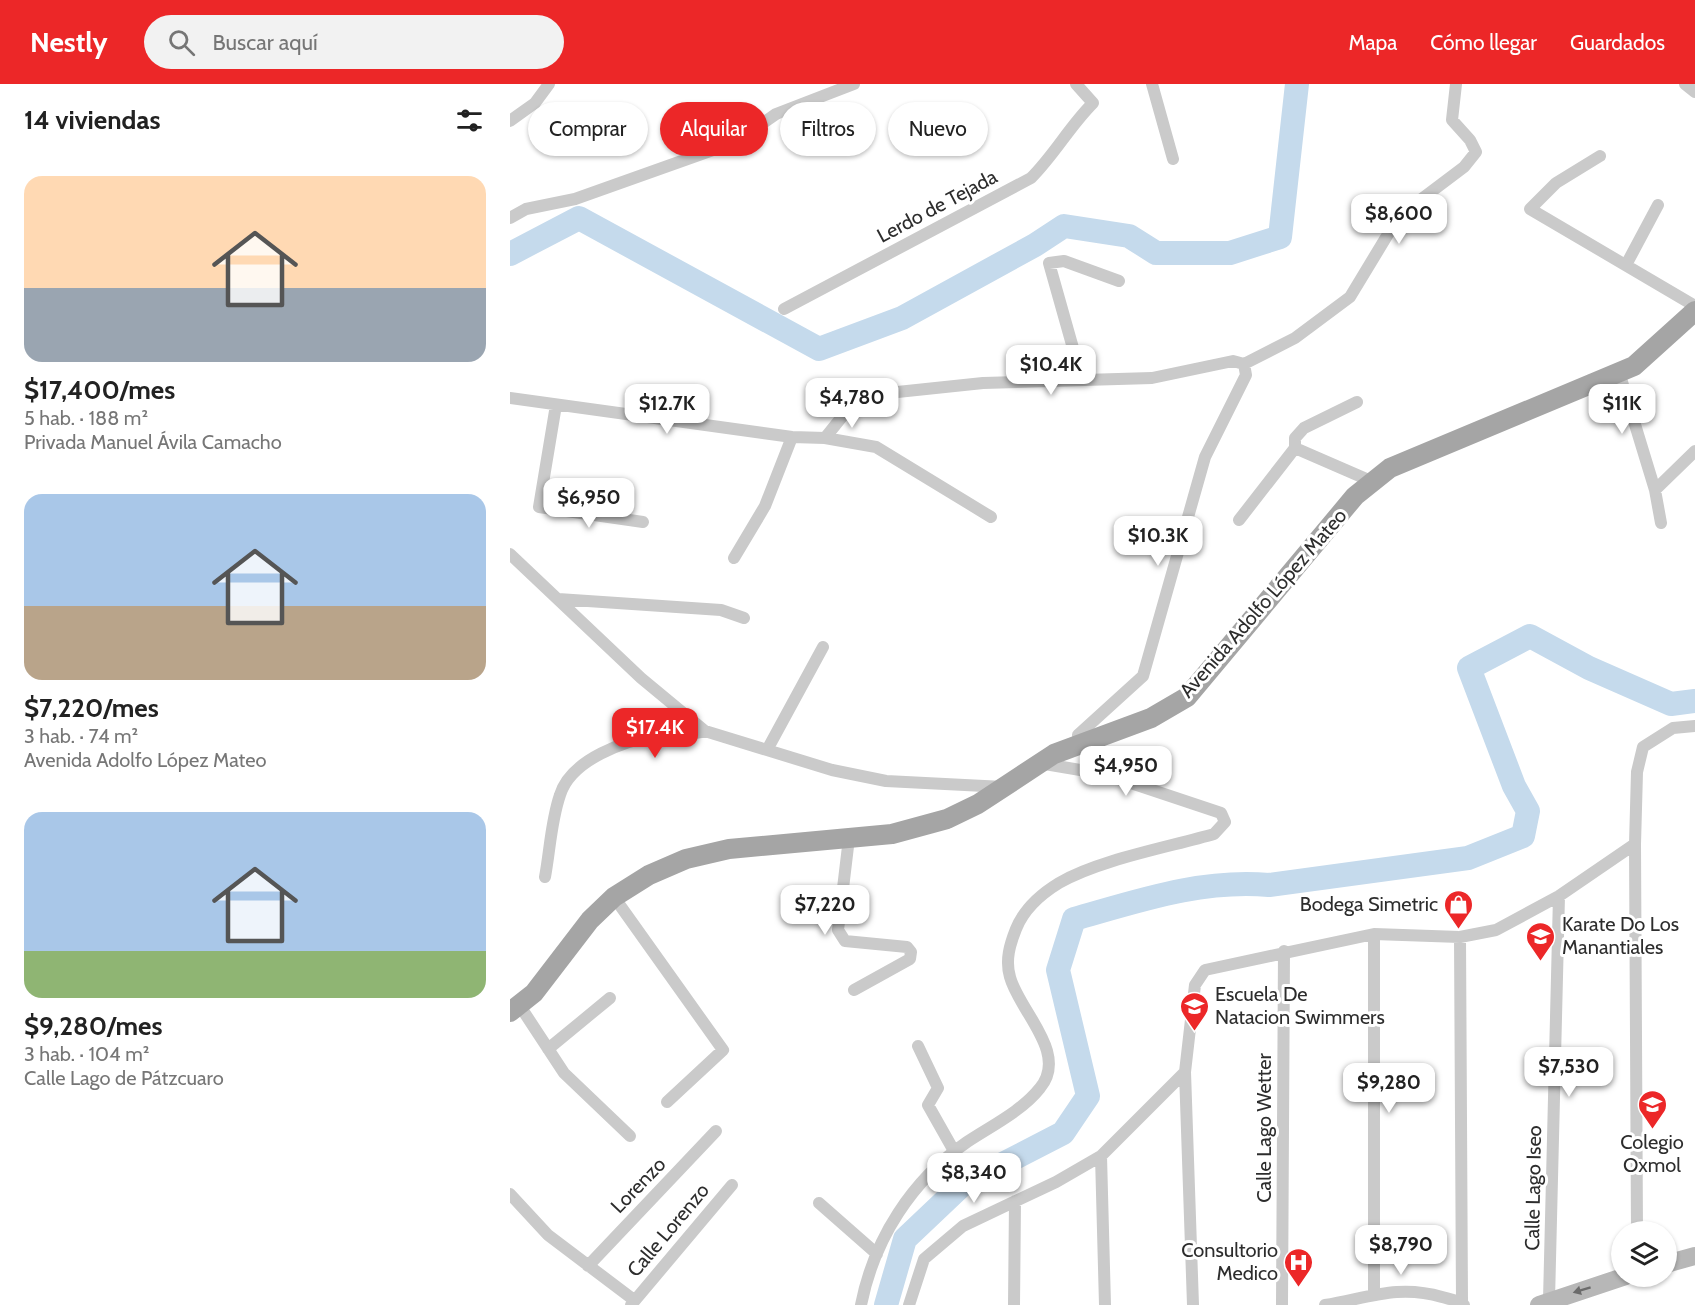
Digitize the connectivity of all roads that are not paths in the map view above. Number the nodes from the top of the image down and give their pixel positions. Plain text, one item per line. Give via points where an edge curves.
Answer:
1 (549, 84) edge
2 (854, 84) edge
3 (1076, 84) edge
4 (1152, 84) edge
5 (1456, 84) edge
6 (1685, 84) edge
7 (1695, 92) edge
8 (510, 121) edge
9 (1600, 156) dead end
10 (1173, 159) dead end
11 (510, 201) edge
12 (1658, 205) dead end
13 (512, 216) edge
14 (1626, 266) junction
15 (1119, 281) dead end
16 (1695, 306) edge
17 (784, 309) dead end
18 (1695, 311) edge
19 (1244, 364) junction
20 (1618, 372) junction
21 (1082, 380) junction
22 (510, 398) edge
23 (1357, 402) dead end
24 (556, 405) junction
25 (792, 437) junction
26 (825, 438) junction
27 (1294, 448) junction
28 (1695, 451) edge
29 (1371, 481) junction
30 (1655, 489) junction
31 (991, 517) dead end
32 (1239, 520) dead end
33 (643, 522) dead end
34 (1661, 523) dead end
35 (510, 554) edge
36 (734, 558) dead end
37 (558, 599) junction
38 (744, 618) dead end
39 (823, 647) dead end
40 (1695, 726) edge
41 (705, 731) junction
42 (1080, 744) junction
43 (767, 750) junction
44 (1039, 763) junction
45 (1006, 787) junction
46 (849, 838) junction
47 (1635, 844) junction
48 (545, 877) dead end
49 (1559, 896) junction
50 (614, 897) junction
51 (1374, 934) junction
52 (1460, 937) junction
53 (1284, 951) junction
54 (854, 990) dead end
55 (610, 998) dead end
56 (515, 1009) edge
57 (918, 1046) dead end
58 (548, 1049) junction
59 (1185, 1072) junction
60 (667, 1102) dead end
61 (716, 1131) dead end
62 (630, 1136) dead end
63 (954, 1151) junction
64 (1101, 1156) junction
65 (732, 1185) dead end
66 (510, 1194) edge
67 (1015, 1201) junction
68 (819, 1203) dead end
69 (1637, 1221) edge
70 (877, 1254) junction
71 (1695, 1256) edge
72 (1677, 1261) edge
73 (588, 1266) junction
74 (1611, 1281) edge
75 (1367, 1299) edge
76 (632, 1303) edge
77 (1544, 1303) edge
78 (1463, 1304) edge
79 (861, 1305) edge
80 (909, 1305) edge
81 (1014, 1305) edge
82 (1105, 1305) edge
83 (1193, 1305) edge
84 (1282, 1305) edge
85 (1325, 1305) edge

1 - 8 street via 535,103
2 - 13 street via 776,114 724,146 575,199 526,209
3 - 17 street, Lerdo de Tejada via 1093,103 1069,127 1050,159 1031,178
4 - 10 street
5 - 19 street via 1452,120 1476,152 1464,167 1399,216 1350,297 1295,338
6 - 7 street
9 - 14 street via 1556,183 1530,209
11 - 13 street
12 - 14 street
14 - 16 street
15 - 21 street via 1064,261 1048,263
18 - 20 main road, Avenida Adolfo López Mateo via 1634,366
19 - 21 street via 1233,361 1152,378
19 - 42 street via 1246,375 1205,457 1143,676 1078,735
20 - 29 main road, Avenida Adolfo López Mateo via 1390,468
20 - 30 street
21 - 26 street via 983,383 869,395 857,398
22 - 24 street
23 - 27 street via 1304,428 1294,438
24 - 25 street
24 - 33 street via 539,507
25 - 26 street
25 - 36 street via 765,506
26 - 31 street via 876,447
27 - 29 street
27 - 32 street
28 - 30 street
29 - 42 main road, Avenida Adolfo López Mateo via 1187,697 1151,718
30 - 34 street
35 - 37 street
37 - 38 street via 722,610
37 - 41 street via 641,678
39 - 43 street
40 - 47 street via 1673,728 1643,747 1637,772
41 - 43 street
41 - 48 street via 690,736 684,743 624,750 608,748 578,770 560,792
42 - 44 main road, Avenida Adolfo López Mateo
43 - 45 street via 886,781
44 - 45 main road, Avenida Adolfo López Mateo
44 - 63 street via 1104,774 1221,813 1225,822 1214,834 1088,870 1036,899 1018,923 1008,948 1009,976 1043,1040 1048,1072 1041,1088 1021,1106
45 - 46 main road, Avenida Adolfo López Mateo via 947,819 892,834
46 - 50 main road, Avenida Adolfo López Mateo via 729,849 686,859 649,875
46 - 54 street via 838,930 845,941 907,947 911,952 910,959
47 - 49 street
47 - 69 street
49 - 52 street via 1496,930
49 - 77 street, Calle Lago Iseo
50 - 56 main road, Avenida Adolfo López Mateo via 590,920 534,993
50 - 60 street via 723,1050
51 - 52 street
51 - 53 street
51 - 75 street
52 - 78 street
53 - 59 street via 1205,970 1195,985
53 - 84 street, Calle Lago Wetter
55 - 58 street
56 - 58 street
57 - 63 street via 938,1088 928,1105
58 - 62 street via 564,1073
59 - 64 street
59 - 83 street
61 - 73 street, Lorenzo
63 - 70 street via 914,1190 886,1232
64 - 67 street
64 - 82 street
65 - 76 street, Calle Lorenzo
66 - 73 street via 548,1235
67 - 80 street via 963,1226 924,1259
67 - 81 street
68 - 70 street
70 - 79 street
71 - 72 main road
73 - 76 street
74 -> 77 main road
75 - 78 street via 1419,1290
75 - 85 street

